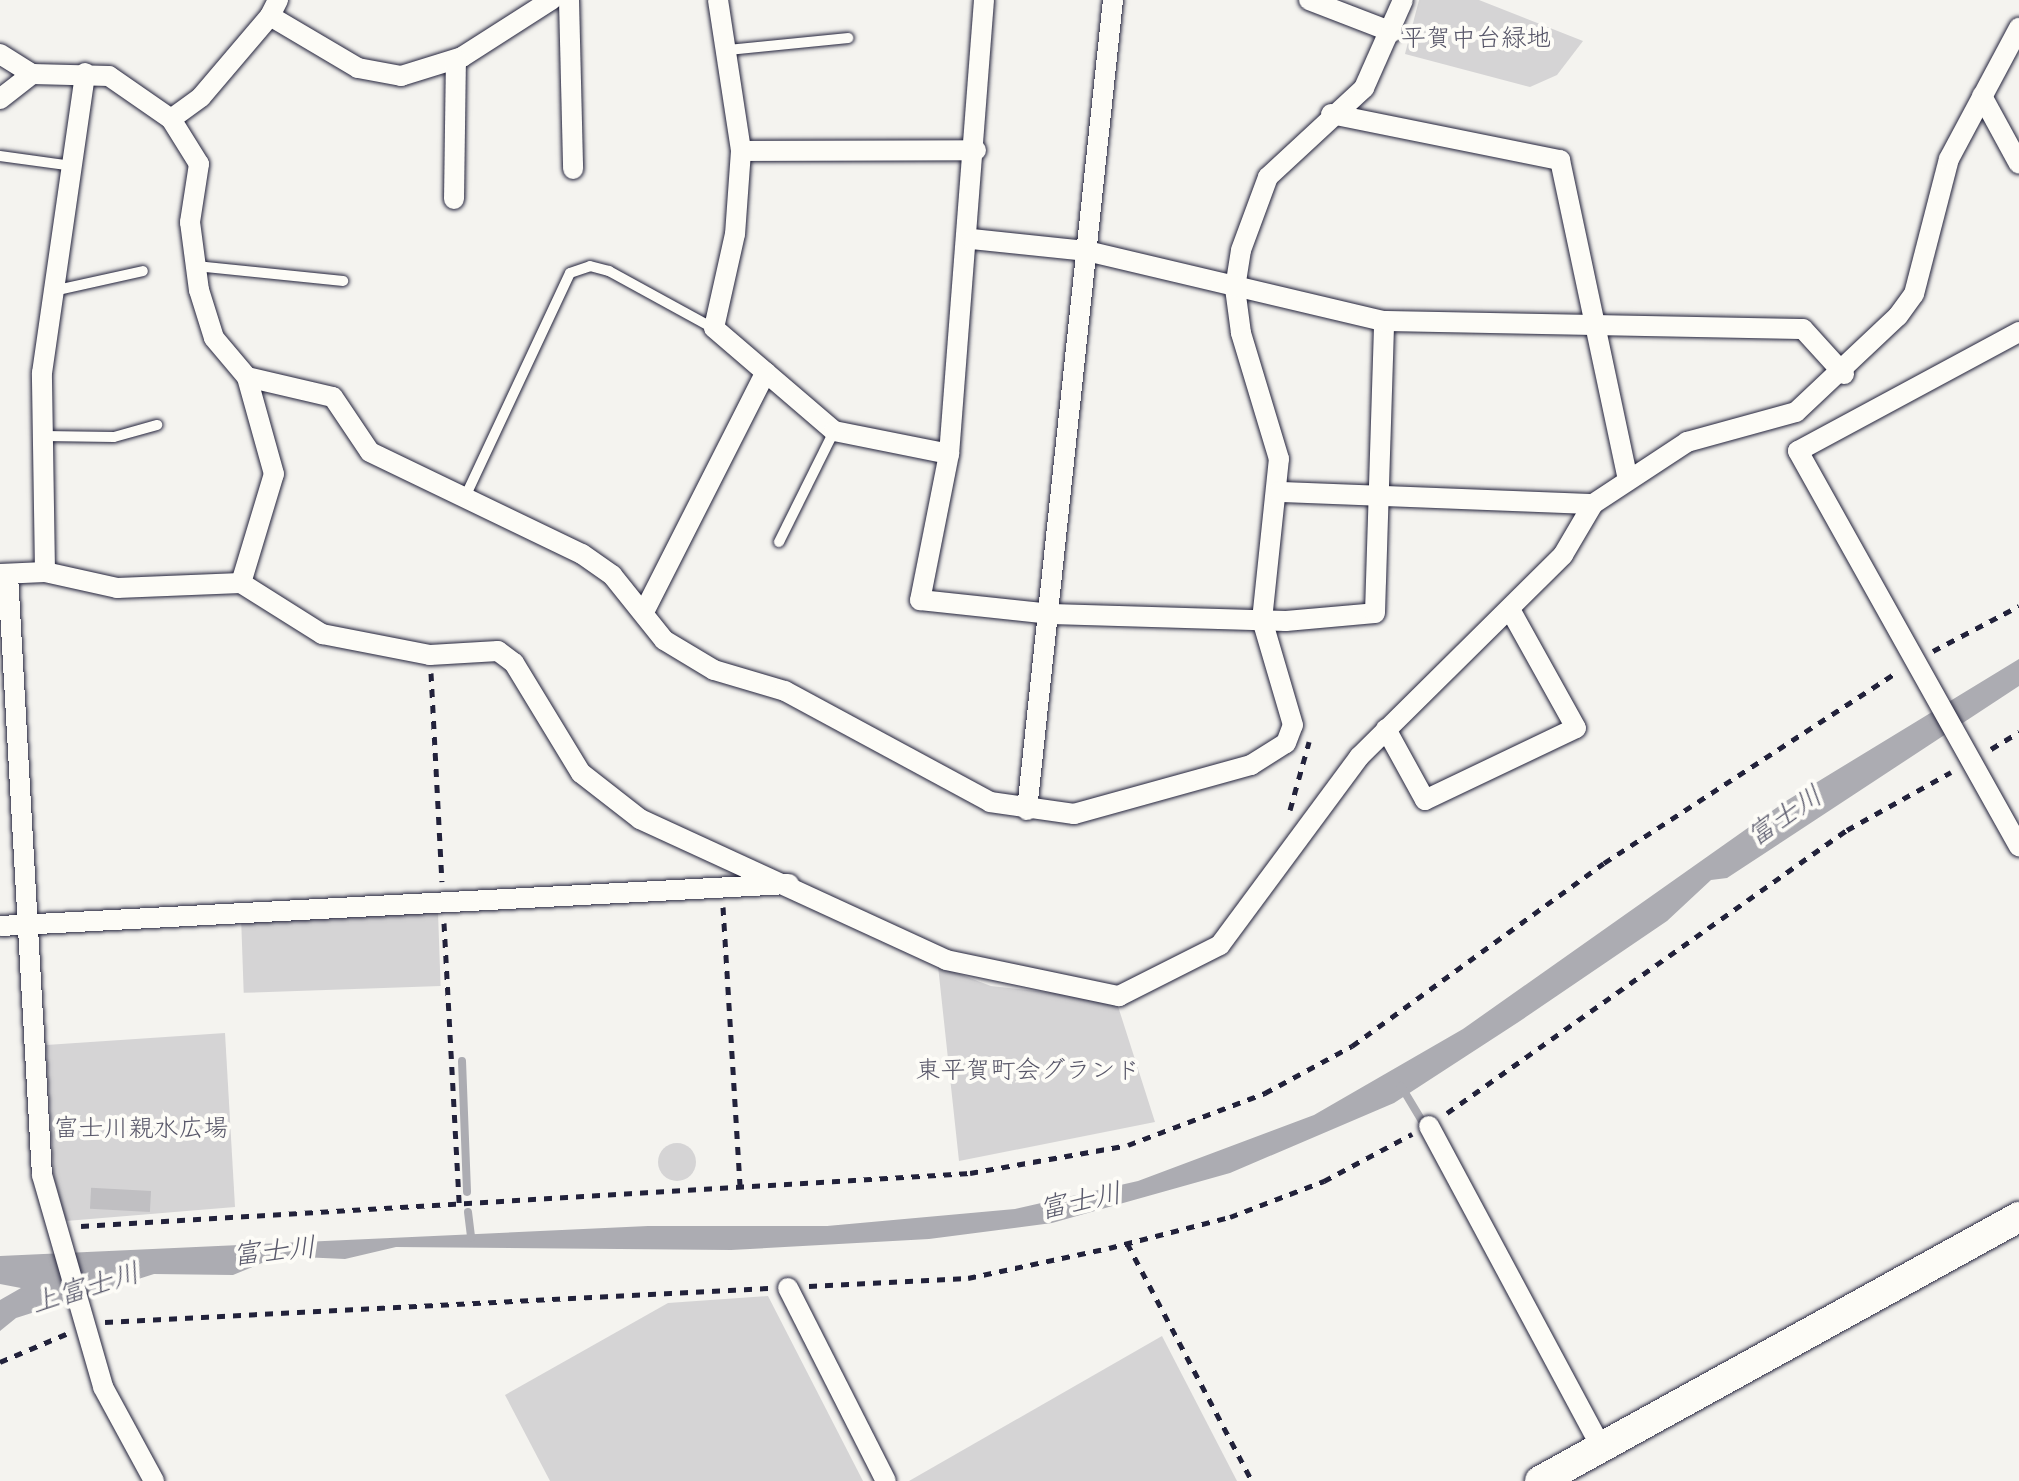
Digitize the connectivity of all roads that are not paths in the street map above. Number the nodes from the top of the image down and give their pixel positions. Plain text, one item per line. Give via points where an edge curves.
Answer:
1 (551, 0) edge
2 (569, 0) edge
3 (718, 0) edge
4 (984, 0) edge
5 (1114, 0) edge
6 (1309, 0) edge
7 (1403, 0) edge
8 (274, 8) edge
9 (2019, 28) edge
10 (1392, 32) junction
11 (848, 38) dead end
12 (728, 50) junction
13 (0, 54) edge
14 (456, 60) junction
15 (85, 73) junction
16 (32, 74) junction
17 (1982, 96) junction
18 (0, 99) edge
19 (1331, 114) junction
20 (171, 119) junction
21 (976, 150) junction
22 (741, 151) junction
23 (0, 156) edge
24 (2019, 164) edge
25 (66, 165) junction
26 (573, 169) dead end
27 (454, 199) dead end
28 (972, 239) junction
29 (1087, 252) junction
30 (195, 266) junction
31 (143, 271) dead end
32 (343, 281) dead end
33 (1235, 288) junction
34 (52, 291) junction
35 (1384, 321) junction
36 (1598, 326) junction
37 (714, 328) junction
38 (2019, 332) edge
39 (766, 372) junction
40 (1844, 374) junction
41 (247, 377) junction
42 (1780, 418) junction
43 (157, 425) dead end
44 (834, 431) junction
45 (44, 436) junction
46 (1798, 452) junction
47 (949, 454) junction
48 (1627, 475) junction
49 (1279, 492) junction
50 (1377, 493) junction
51 (466, 495) junction
52 (1593, 504) junction
53 (779, 542) dead end
54 (45, 572) junction
55 (4, 575) edge
56 (241, 584) junction
57 (1511, 611) junction
58 (644, 612) junction
59 (1051, 614) junction
60 (1262, 620) junction
61 (1386, 729) junction
62 (1027, 810) junction
63 (2019, 846) edge
64 (791, 884) junction
65 (26, 925) junction
66 (0, 926) edge
67 (1429, 1126) road end
68 (2019, 1216) edge
69 (788, 1288) road end
70 (1601, 1447) junction
71 (154, 1481) edge
72 (886, 1481) edge
73 (1540, 1481) edge

1 - 14 street
2 - 26 street
3 - 12 street
4 - 21 street
5 - 29 street
6 - 10 street
7 - 10 street
8 - 14 street via 358,68 400,76
8 - 20 street via 201,97
9 - 17 street
10 - 19 street via 1364,88
11 - 12 lane
12 - 22 street
13 - 16 street
14 - 27 street
15 - 16 street
15 - 20 street via 109,76
15 - 25 street
16 - 18 street
17 - 24 street
17 - 40 street via 1944,174 1914,294
19 - 33 street via 1268,177 1252,206
19 - 36 street via 1560,160
20 - 30 street via 199,164 190,222
21 - 22 street
21 - 28 street
22 - 37 street via 735,234
23 - 25 lane
25 - 34 street
28 - 29 street
28 - 47 street
29 - 33 street
29 - 59 street
30 - 32 lane
30 - 41 street via 214,338
31 - 34 lane
33 - 35 street
33 - 49 street via 1241,334 1272,421
34 - 45 street
35 - 36 street
35 - 50 street
36 - 40 street via 1803,329
36 - 48 street
37 - 39 street
37 - 51 lane via 609,271 570,273
38 - 46 street
39 - 44 street
39 - 58 street
40 - 42 street
41 - 51 street via 333,397 370,452
41 - 56 street via 274,474
42 - 46 street
42 - 48 street via 1704,435
43 - 45 lane via 114,436
44 - 47 street
44 - 53 lane
45 - 54 street
46 - 63 street
47 - 59 street via 920,600
48 - 52 street
49 - 50 street
49 - 60 street
50 - 52 street
50 - 60 street via 1374,613
51 - 58 street via 582,554
52 - 57 street via 1562,556
54 - 55 street
54 - 56 street via 116,588
55 - 65 street
56 - 64 street via 322,634 430,655 498,651 514,663 580,773 609,799
57 - 61 street
57 - 61 street via 1576,728 1425,800
58 - 62 street via 664,640 714,670 785,691 932,774
59 - 60 street
59 - 62 street
60 - 62 street via 1293,726 1286,742 1251,765 1074,814
61 - 64 street via 1275,863 1220,946 1119,996 946,960
64 - 65 street
65 - 66 street
65 - 71 street via 42,1175 54,1228 104,1387
67 - 70 street
68 - 70 street
69 - 72 street
70 - 73 street

